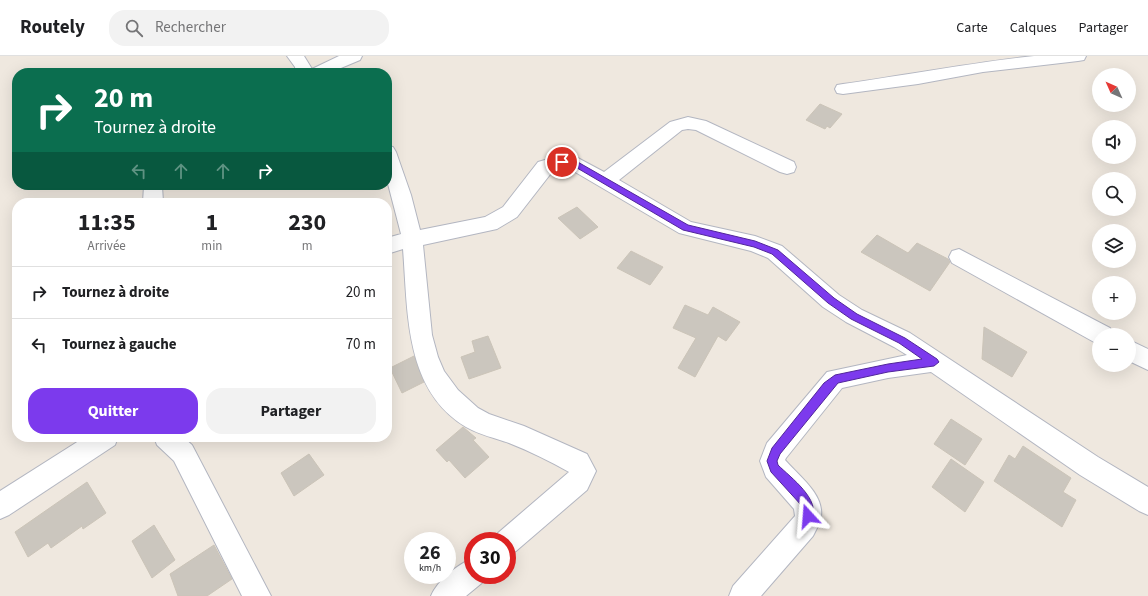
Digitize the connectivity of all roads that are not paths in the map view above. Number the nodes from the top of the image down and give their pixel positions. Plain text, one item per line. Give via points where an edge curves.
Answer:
1 (295, 56) edge
2 (354, 56) edge
3 (1078, 56) edge
4 (977, 62) edge
5 (303, 68) edge
6 (325, 68) edge
7 (843, 89) dead end
8 (392, 166) edge
9 (787, 167) dead end
10 (605, 181) junction
11 (412, 239) junction
12 (392, 245) edge
13 (958, 257) dead end
14 (1092, 330) edge
15 (1136, 354) edge
16 (1148, 360) edge
17 (934, 362) junction
18 (98, 442) edge
19 (171, 442) edge
20 (1148, 502) edge
21 (0, 506) edge
22 (516, 534) edge
23 (464, 580) edge
24 (257, 596) edge
25 (445, 596) edge
26 (744, 596) edge

1 - 5 street
2 - 6 street
3 - 4 street
4 - 7 street via 918,79
8 - 11 street via 402,193
9 - 10 street via 700,125 688,123 676,126
10 - 11 street via 574,162 553,163 545,167 510,212 490,224
10 - 17 street via 686,228 755,244 775,252 831,301 854,316 902,340
11 - 12 street
11 - 22 street via 417,321 424,353 440,385 452,401 471,417 525,438 578,463 583,471 578,481
13 - 14 street
15 - 16 street
17 - 20 street via 1089,466
17 - 26 street via 835,379 827,386 776,451 772,461 774,468 807,504 808,516 804,527
18 - 21 street
19 - 24 street via 183,453
23 - 25 street

